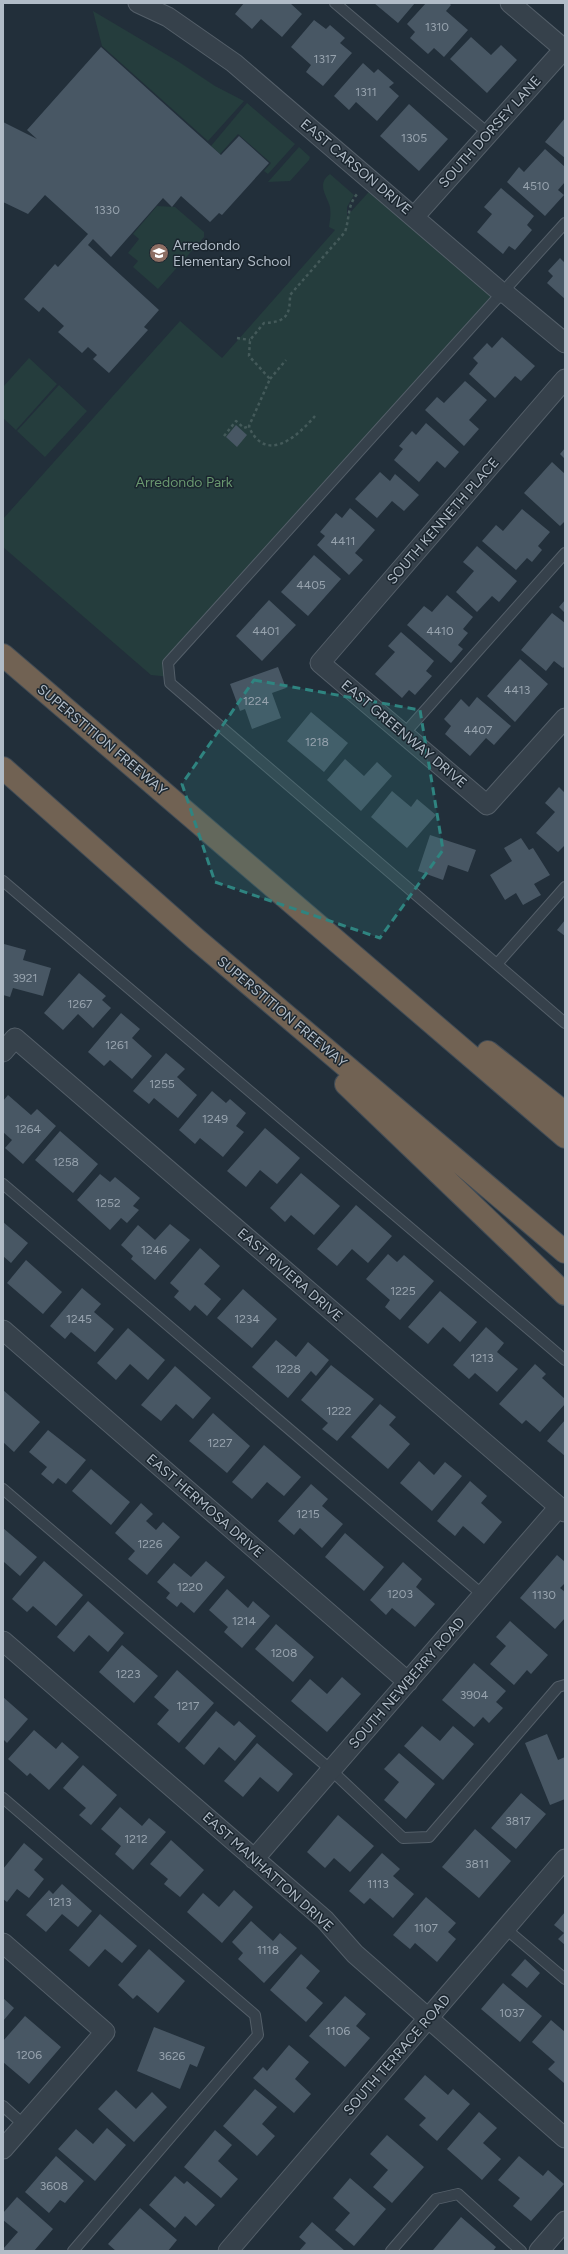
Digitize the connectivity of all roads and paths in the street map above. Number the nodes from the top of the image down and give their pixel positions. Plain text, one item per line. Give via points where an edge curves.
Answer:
1 (335, 3) edge
2 (510, 3) edge
3 (151, 6) edge
4 (564, 49) edge
5 (489, 134) junction
6 (370, 179) junction
7 (414, 217) junction
8 (565, 223) edge
9 (502, 293) junction
10 (237, 338) dead end
11 (250, 340) junction
12 (565, 343) edge
13 (286, 360) dead end
14 (270, 379) junction
15 (565, 379) edge
16 (315, 416) dead end
17 (250, 426) junction
18 (224, 436) dead end
19 (565, 553) edge
20 (3, 656) edge
21 (320, 663) joint
22 (565, 718) edge
23 (404, 734) junction
24 (3, 768) edge
25 (254, 869) junction
26 (3, 881) edge
27 (565, 886) edge
28 (196, 939) junction
29 (496, 964) junction
30 (565, 1023) edge
31 (3, 1052) edge
32 (565, 1113) edge
33 (565, 1137) edge
34 (3, 1184) edge
35 (565, 1252) edge
36 (565, 1294) edge
37 (3, 1330) edge
38 (565, 1360) edge
39 (3, 1489) edge
40 (562, 1510) edge
41 (484, 1596) junction
42 (3, 1641) edge
43 (408, 1682) junction
44 (565, 1685) edge
45 (331, 1770) junction
46 (3, 1798) edge
47 (565, 1858) edge
48 (254, 1859) junction
49 (506, 1929) junction
50 (3, 1943) edge
51 (565, 1979) edge
52 (428, 2020) junction
53 (3, 2106) edge
54 (24, 2125) junction
55 (565, 2138) edge
56 (3, 2149) edge
57 (565, 2221) edge
58 (73, 2251) edge
59 (228, 2251) edge
60 (391, 2251) edge
61 (521, 2251) edge
62 (539, 2251) edge

1 - 5 lane
2 - 4 street
3 - 6 street, EAST CARSON DRIVE via 234,63
4 - 5 street, SOUTH DORSEY LANE
5 - 7 street, SOUTH DORSEY LANE
6 - 7 street, EAST CARSON DRIVE
6 - 11 path via 349,204 349,221 345,232 290,295 290,310 286,316 278,323 264,324
7 - 9 street, EAST CARSON DRIVE
8 - 9 lane
9 - 12 street, EAST CARSON DRIVE
9 - 29 lane via 168,663 170,683
10 - 11 path
11 - 14 path via 249,356
13 - 14 path
14 - 17 path
15 - 21 street, SOUTH KENNETH PLACE
16 - 17 path via 299,433 275,445 268,446 260,442 250,432
17 - 18 path via 244,428 236,421
19 - 23 lane
20 - 25 highway, SUPERSTITION FREEWAY
21 - 23 street, EAST GREENWAY DRIVE
22 - 23 street, EAST GREENWAY DRIVE via 487,805
24 - 28 highway, SUPERSTITION FREEWAY
25 - 32 highway
25 - 33 highway, SUPERSTITION FREEWAY
26 - 38 lane
27 - 29 lane
28 - 35 highway, SUPERSTITION FREEWAY
28 - 36 highway
29 - 30 lane
31 - 40 street, EAST RIVIERA DRIVE via 15,1038
34 - 41 lane
37 - 43 street, EAST HERMOSA DRIVE
39 - 45 lane
40 - 41 street, SOUTH NEWBERRY ROAD
41 - 43 street, SOUTH NEWBERRY ROAD
42 - 48 street, EAST MANHATTON DRIVE
43 - 45 street, SOUTH NEWBERRY ROAD
44 - 45 lane via 558,1687 429,1837 403,1838
45 - 48 street, SOUTH NEWBERRY ROAD
46 - 58 lane via 255,2015 258,2036
47 - 49 street, SOUTH TERRACE ROAD
48 - 52 street, EAST MANHATTON DRIVE via 326,1920 355,1954
49 - 51 lane
49 - 52 street, SOUTH TERRACE ROAD
50 - 54 street via 105,2032
52 - 55 street, EAST MANHATTON DRIVE
52 - 59 street, SOUTH TERRACE ROAD
53 - 54 lane
54 - 56 street
57 - 62 street
60 - 61 lane via 436,2199 458,2194

